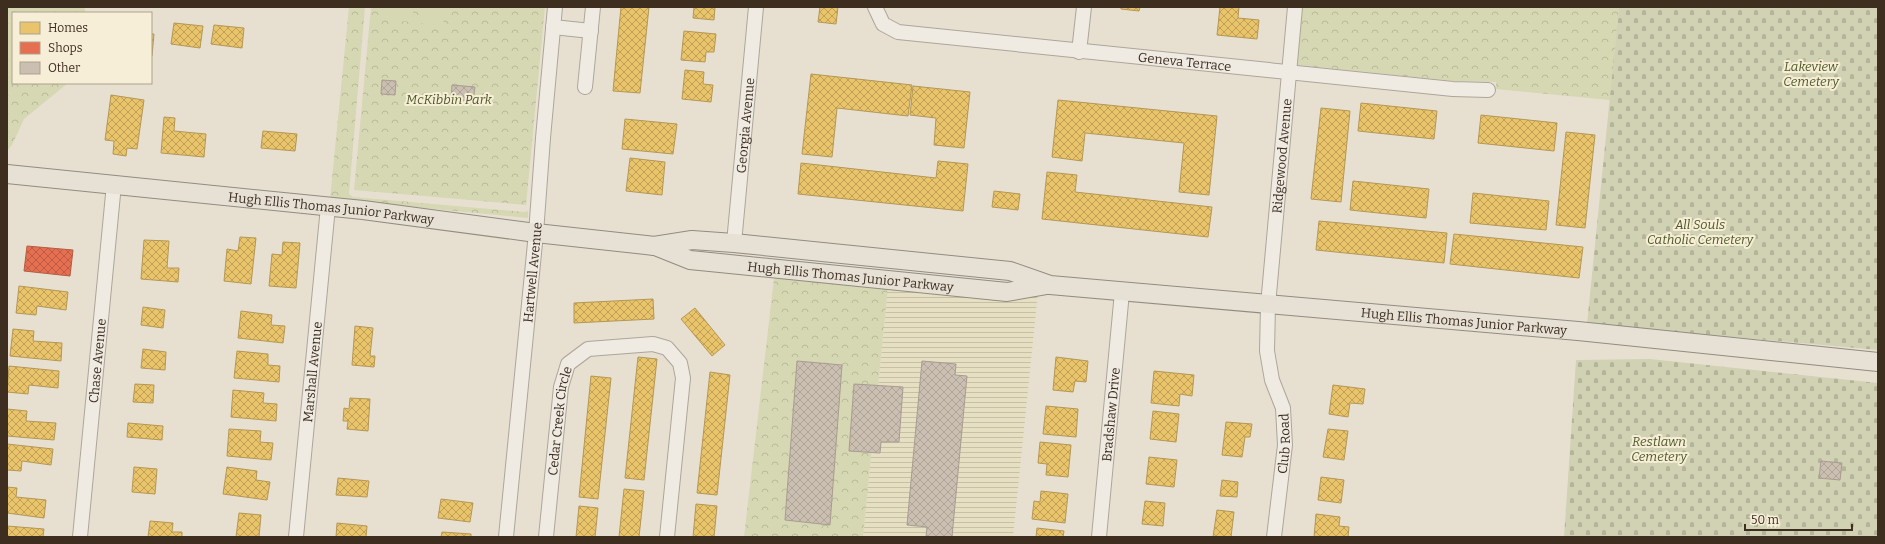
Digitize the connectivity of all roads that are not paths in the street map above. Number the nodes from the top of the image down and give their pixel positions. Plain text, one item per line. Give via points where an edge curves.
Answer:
1 (555, 7) edge
2 (593, 7) edge
3 (756, 7) edge
4 (875, 7) edge
5 (1084, 7) edge
6 (1295, 7) edge
7 (553, 27) junction
8 (591, 31) junction
9 (1079, 52) junction
10 (1289, 72) junction
11 (585, 87) dead end
12 (1488, 90) dead end
13 (7, 174) edge
14 (114, 184) junction
15 (328, 207) junction
16 (536, 233) junction
17 (734, 243) junction
18 (654, 246) junction
19 (1050, 285) junction
20 (1122, 292) junction
21 (1268, 305) junction
22 (1878, 362) edge
23 (80, 537) edge
24 (296, 537) edge
25 (506, 537) edge
26 (546, 537) edge
27 (667, 537) edge
28 (1099, 537) edge
29 (1274, 537) edge

1 - 7 street, Hartwell Avenue
2 - 8 street
3 - 17 street, Georgia Avenue
4 - 9 street, Geneva Terrace via 883,24 898,32
5 - 9 street
6 - 10 street, Ridgewood Avenue
7 - 8 street
7 - 16 street, Hartwell Avenue
8 - 11 street
9 - 10 street, Geneva Terrace
10 - 12 street, Geneva Terrace via 1453,89
10 - 21 street, Ridgewood Avenue
13 - 14 main road, Hugh Ellis Thomas Junior Parkway
14 - 15 main road, Hugh Ellis Thomas Junior Parkway
14 - 23 street, Chase Avenue
15 - 16 main road, Hugh Ellis Thomas Junior Parkway
15 - 24 street, Marshall Avenue
16 - 18 main road, Hugh Ellis Thomas Junior Parkway
16 - 25 street, Hartwell Avenue
17 - 18 main road, Hugh Ellis Thomas Junior Parkway via 692,240
17 - 19 main road, Hugh Ellis Thomas Junior Parkway via 1010,271
18 - 19 main road, Hugh Ellis Thomas Junior Parkway via 690,260 1007,292
19 - 20 main road, Hugh Ellis Thomas Junior Parkway
20 - 21 main road, Hugh Ellis Thomas Junior Parkway
20 - 28 street, Bradshaw Drive
21 - 22 main road, Hugh Ellis Thomas Junior Parkway
21 - 29 street, Club Road via 1267,351 1272,380 1282,408 1285,445
26 - 27 street, Cedar Creek Circle via 561,387 568,364 588,349 653,344 667,348 680,363 683,378

